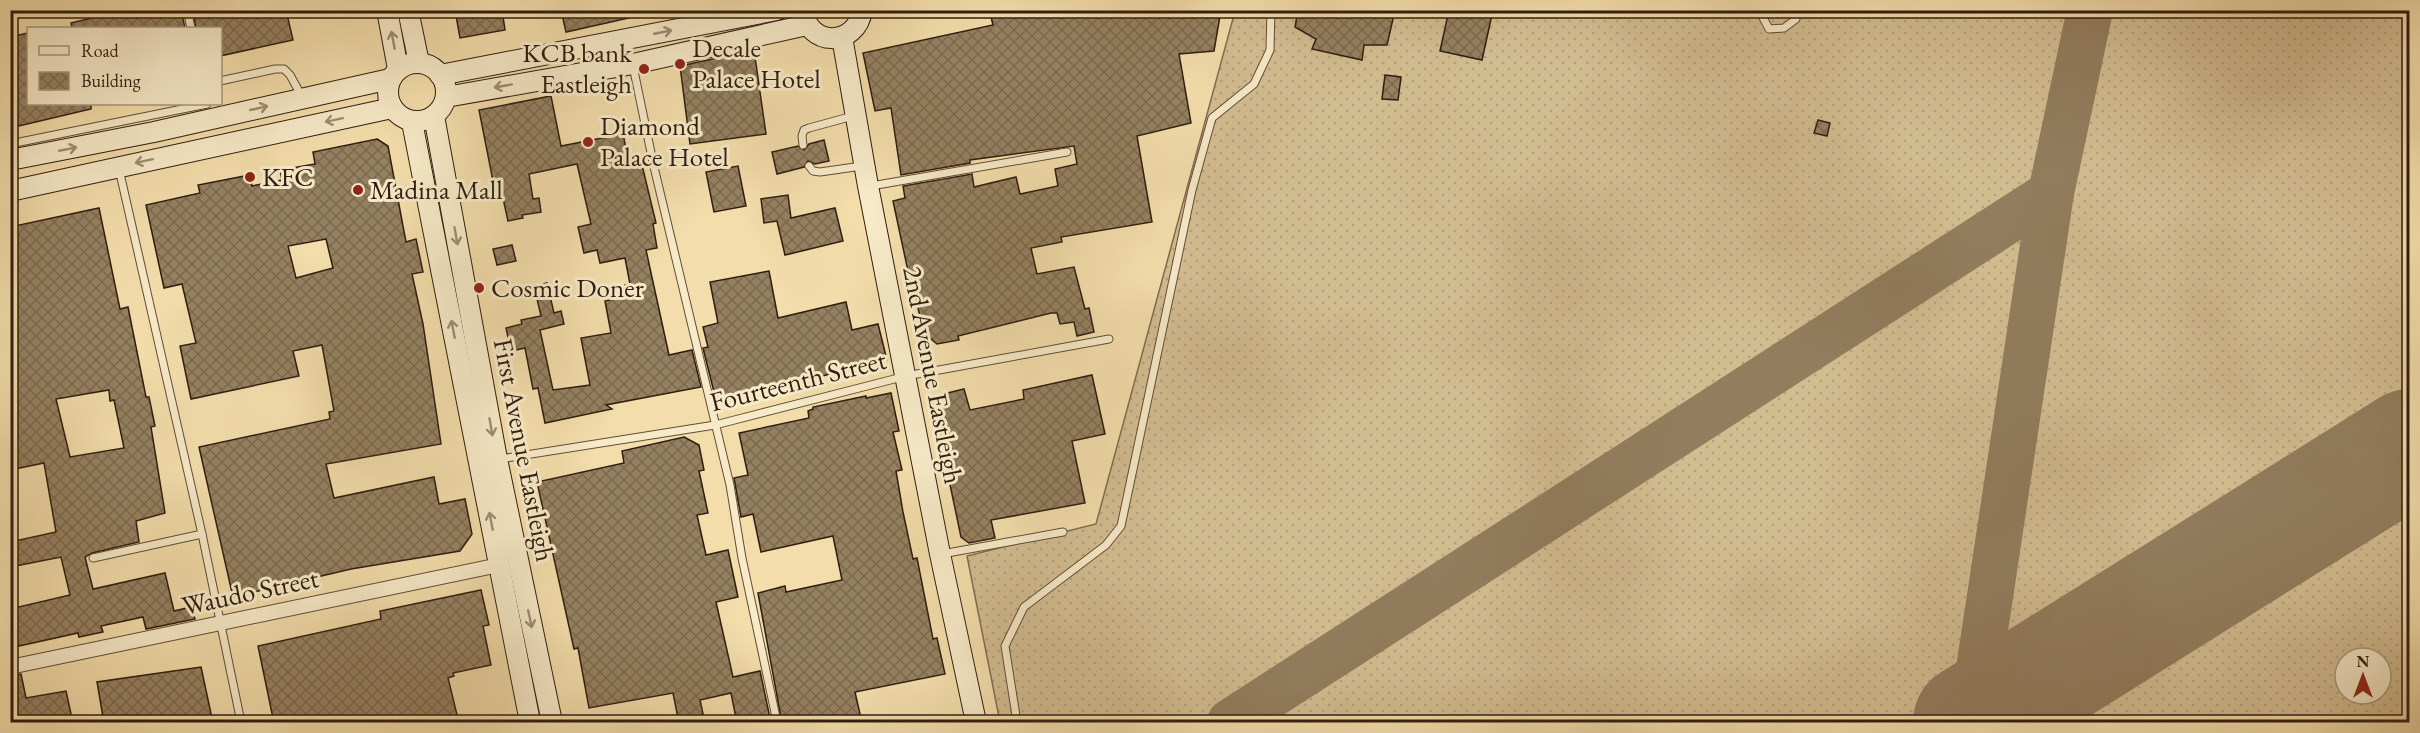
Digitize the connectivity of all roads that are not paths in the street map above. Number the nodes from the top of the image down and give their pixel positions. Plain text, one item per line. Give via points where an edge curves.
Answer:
1 (187, 10) edge
2 (387, 10) edge
3 (408, 10) edge
4 (777, 10) edge
5 (1271, 10) edge
6 (1759, 10) edge
7 (1796, 10) edge
8 (867, 12) edge
9 (805, 18) edge
10 (191, 27) edge
11 (842, 37) junction
12 (419, 63) junction
13 (633, 64) junction
14 (394, 74) junction
15 (440, 75) junction
16 (222, 81) edge
17 (446, 97) junction
18 (303, 98) junction
19 (392, 108) junction
20 (209, 109) edge
21 (434, 116) junction
22 (856, 116) junction
23 (412, 122) junction
24 (10, 144) edge
25 (803, 145) dead end
26 (1067, 152) dead end
27 (10, 160) edge
28 (809, 166) dead end
29 (865, 166) junction
30 (118, 167) junction
31 (868, 186) junction
32 (10, 191) edge
33 (1109, 339) dead end
34 (906, 376) junction
35 (715, 425) junction
36 (497, 459) junction
37 (1063, 532) dead end
38 (202, 534) junction
39 (940, 554) junction
40 (93, 558) dead end
41 (499, 565) junction
42 (222, 623) junction
43 (10, 667) edge
44 (970, 722) edge
45 (241, 723) edge
46 (530, 723) edge
47 (552, 723) edge
48 (777, 723) edge
49 (1017, 723) edge

1 - 10 lane
14 -> 2 main road
3 - 12 main road
15 -> 4 main road
5 - 49 lane via 1270,50 1254,84 1212,118 1192,190 1121,526 1106,545 1024,607 1005,646
6 - 7 lane via 1769,29 1784,28 1796,19
8 - 11 main road
9 - 11 main road via 823,37
9 - 13 main road
11 - 22 main road, 2nd Avenue Eastleigh
12 - 14 main road
12 - 15 main road
13 -> 17 main road
13 - 35 lane
14 - 18 main road
14 - 19 main road via 387,89
15 - 17 main road
16 - 18 lane via 284,69
17 - 21 main road
20 -> 18 main road
19 - 23 main road
19 -> 30 main road
20 - 24 lane
27 -> 20 main road
21 - 23 main road
21 -> 36 main road, First Avenue Eastleigh
22 - 25 lane via 804,130
22 - 29 main road, 2nd Avenue Eastleigh
41 -> 23 main road, First Avenue Eastleigh
26 - 31 lane
28 - 29 lane via 820,172
29 - 31 main road, 2nd Avenue Eastleigh
30 - 32 main road
30 - 38 lane
31 - 34 main road, 2nd Avenue Eastleigh
33 - 34 lane, Fourteenth Street
34 - 35 lane, Fourteenth Street
34 - 39 main road, 2nd Avenue Eastleigh
35 - 36 lane, Fourteenth Street
35 - 48 lane
36 -> 47 main road, First Avenue Eastleigh
37 - 39 lane
38 - 40 lane
38 - 42 lane
39 - 44 main road, 2nd Avenue Eastleigh
41 - 42 street, Waudo Street
41 - 46 main road, First Avenue Eastleigh
42 - 43 street, Waudo Street
42 - 45 lane

